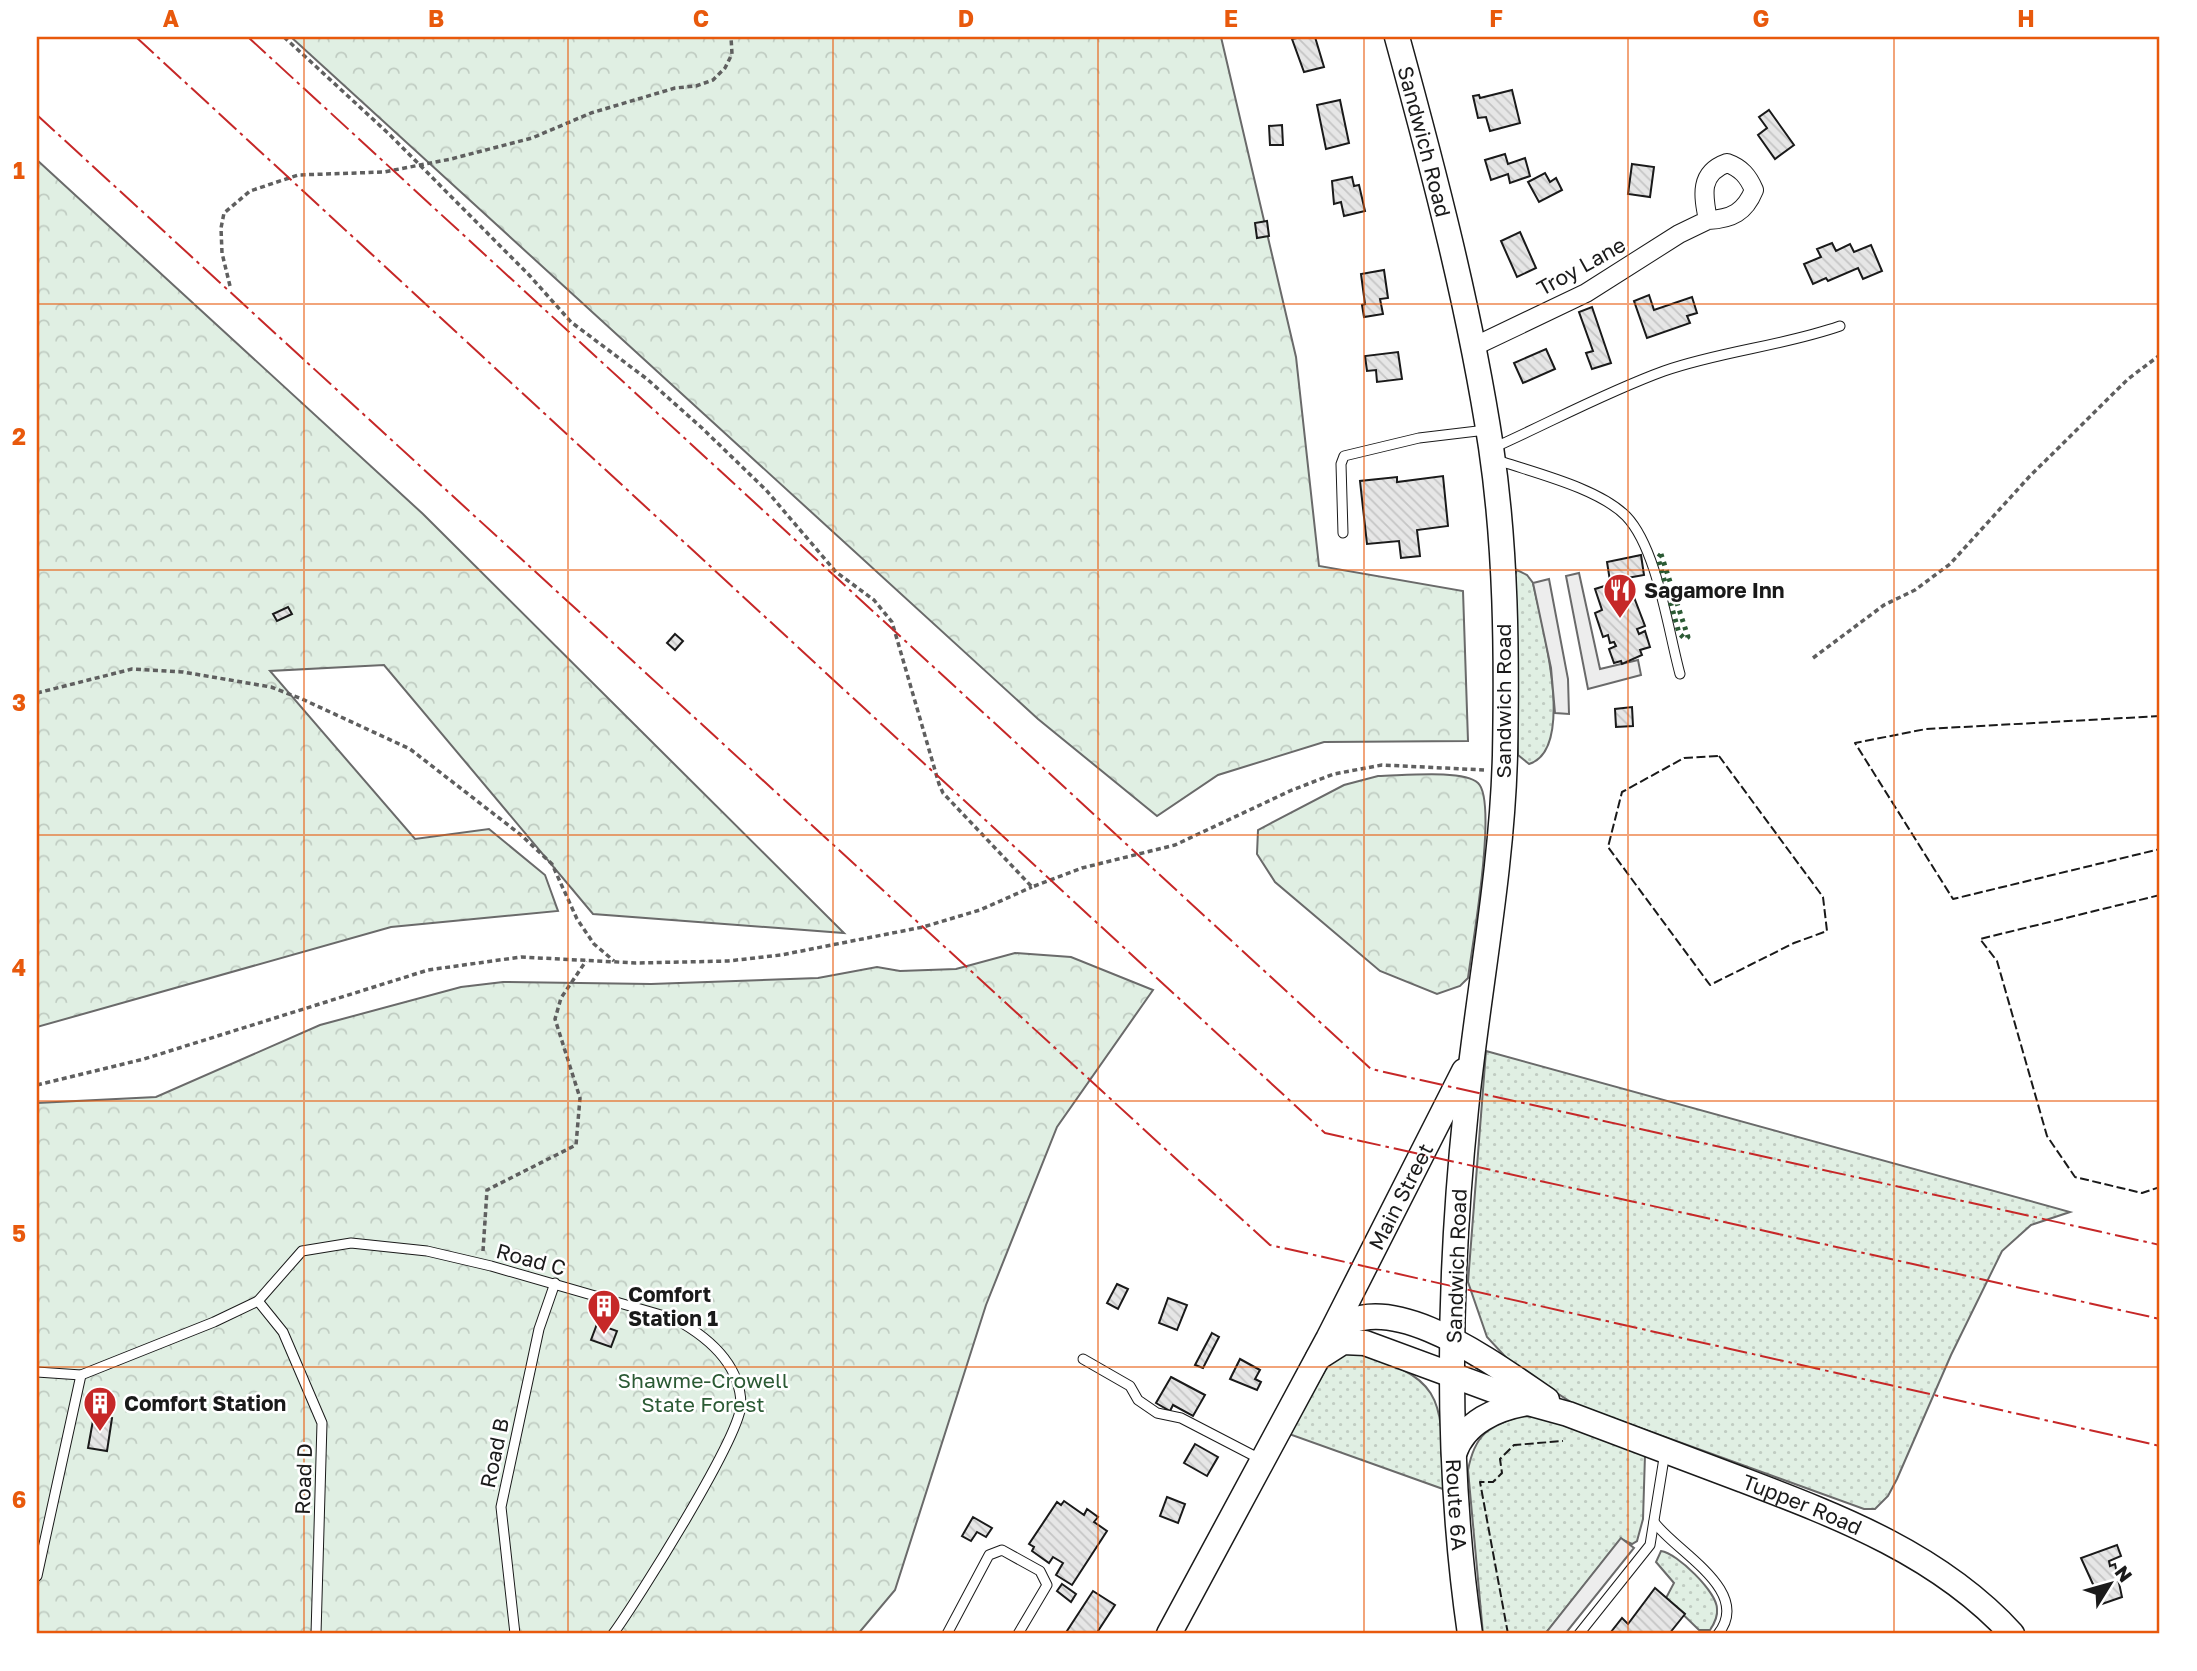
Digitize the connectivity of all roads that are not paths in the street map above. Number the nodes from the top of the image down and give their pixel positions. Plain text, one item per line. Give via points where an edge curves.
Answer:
1 (1397, 37) edge
2 (1708, 220) dead end
3 (1840, 326) dead end
4 (1473, 346) junction
5 (1494, 447) junction
6 (1343, 533) dead end
7 (1680, 674) dead end
8 (1472, 1054) junction
9 (555, 1283) junction
10 (258, 1301) junction
11 (1452, 1338) junction
12 (1323, 1349) junction
13 (1083, 1359) dead end
14 (37, 1372) edge
15 (81, 1375) junction
16 (1452, 1375) junction
17 (1528, 1403) junction
18 (1568, 1414) junction
19 (1665, 1450) junction
20 (1454, 1454) junction
21 (1264, 1460) junction
22 (1654, 1522) junction
23 (37, 1576) edge
24 (316, 1634) edge
25 (516, 1634) edge
26 (613, 1634) edge
27 (947, 1634) edge
28 (1018, 1634) edge
29 (1169, 1634) edge
30 (1470, 1634) edge
31 (1579, 1634) edge
32 (1718, 1634) edge
33 (2012, 1634) edge

1 - 4 main road, Sandwich Road
2 - 4 street, Troy Lane via 1586,293
3 - 5 lane via 1662,372
4 - 5 main road, Sandwich Road
5 - 6 lane via 1419,438 1344,456
5 - 7 lane via 1626,516 1649,554
5 - 8 main road, Sandwich Road via 1502,546 1504,773
8 - 11 main road, Sandwich Road via 1459,1187
8 - 12 main road, Main Street
9 - 10 lane, Road C via 427,1251 351,1243 302,1251
9 - 25 lane, Road B via 539,1329 501,1507
9 - 26 lane, Road C via 675,1319 694,1329 721,1355 738,1383 741,1408 725,1446
10 - 15 lane, Road C
10 - 24 lane, Road D via 283,1332 322,1423
11 - 12 main road, Main Street via 1417,1325 1367,1316 1343,1324
11 - 16 main road, Sandwich Road
11 - 18 main road, Tupper Road
12 - 16 main road via 1357,1341
12 - 21 main road, Main Street
13 - 21 lane via 1130,1386 1138,1400 1157,1413 1181,1418
14 - 15 lane, Road C
15 - 23 lane
16 - 17 main road, Tupper Road
16 - 20 main road, Route 6A
17 - 18 main road, Tupper Road
17 - 20 main road via 1477,1422 1461,1438
18 - 19 main road, Tupper Road
19 - 22 lane
19 - 33 main road, Tupper Road via 1877,1534 1942,1574
20 - 30 main road, Route 6A
21 - 29 main road, Main Street
22 - 31 lane via 1644,1555
22 - 32 lane via 1723,1593 1728,1613
27 - 28 lane via 989,1555 1002,1550 1040,1571 1046,1585

